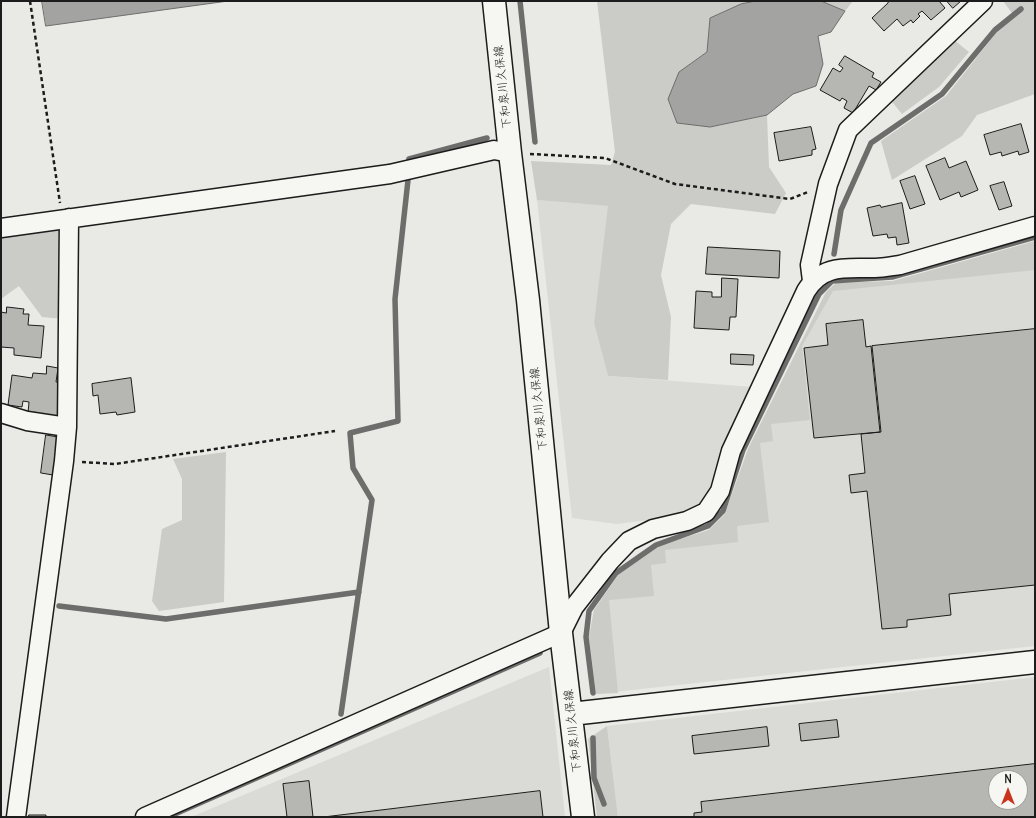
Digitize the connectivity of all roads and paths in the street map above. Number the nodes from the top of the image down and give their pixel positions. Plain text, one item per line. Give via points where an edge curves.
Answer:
1 (30, 1) edge
2 (494, 1) edge
3 (983, 1) edge
4 (510, 153) junction
5 (828, 184) junction
6 (66, 219) junction
7 (1035, 226) edge
8 (1, 228) edge
9 (812, 281) junction
10 (1, 413) edge
11 (67, 427) junction
12 (335, 431) dead end
13 (64, 461) junction
14 (561, 633) junction
15 (1035, 662) edge
16 (571, 714) junction
17 (16, 817) edge
18 (145, 817) edge
19 (583, 817) edge

1 - 6 path
2 - 4 street, 下和泉川久保線
3 - 5 street via 848,130
4 - 5 path via 605,158 674,184 790,199
4 - 6 street via 494,150 390,174
4 - 14 street, 下和泉川久保線 via 528,300
5 - 9 street via 810,265
6 - 8 street
6 - 11 street
7 - 9 street via 900,265 842,268 826,272
9 - 14 street via 731,451 720,491 706,512 687,521 653,529 629,541 574,607
10 - 11 street via 27,421
11 - 13 street
12 - 13 path via 115,464
13 - 17 street
14 - 16 street, 下和泉川久保線
14 - 18 street
15 - 16 street
16 - 19 street, 下和泉川久保線

